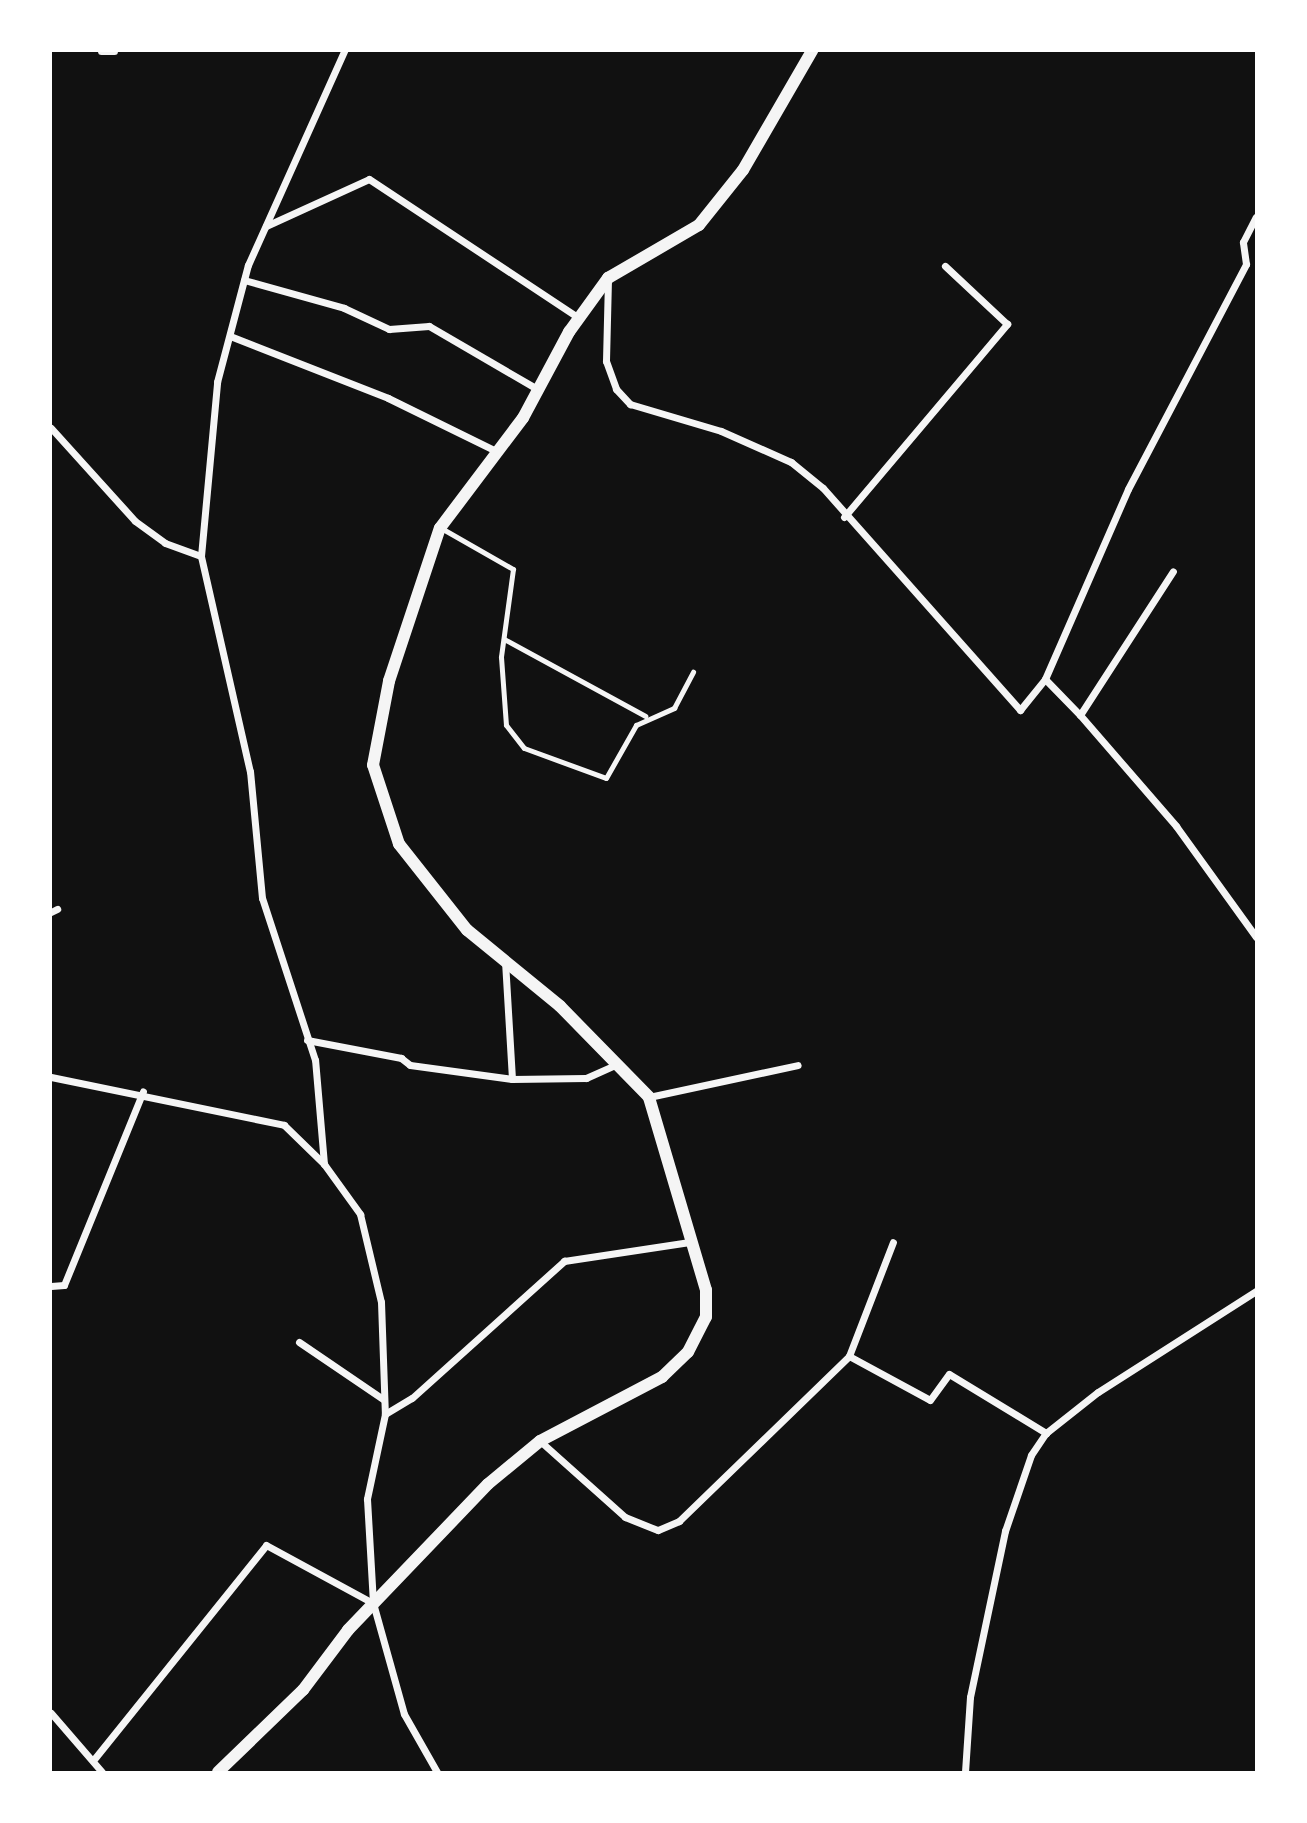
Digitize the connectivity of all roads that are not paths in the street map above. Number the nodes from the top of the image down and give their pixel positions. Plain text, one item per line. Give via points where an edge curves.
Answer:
1 (101, 51) edge
2 (114, 51) edge
3 (344, 51) edge
4 (812, 51) edge
5 (1256, 217) edge
6 (266, 226) junction
7 (945, 266) dead end
8 (608, 278) junction
9 (244, 280) junction
10 (579, 318) junction
11 (230, 336) junction
12 (540, 391) junction
13 (51, 428) edge
14 (496, 451) junction
15 (844, 517) junction
16 (440, 527) junction
17 (201, 555) junction
18 (1173, 571) dead end
19 (503, 639) junction
20 (693, 672) dead end
21 (1045, 679) junction
22 (1080, 715) junction
23 (645, 716) junction
24 (1256, 937) edge
25 (505, 961) junction
26 (307, 1040) junction
27 (617, 1064) junction
28 (798, 1065) dead end
29 (51, 1077) edge
30 (512, 1079) junction
31 (142, 1091) junction
32 (649, 1097) junction
33 (324, 1164) junction
34 (690, 1242) junction
35 (893, 1242) dead end
36 (51, 1286) edge
37 (1256, 1291) edge
38 (299, 1342) dead end
39 (849, 1356) junction
40 (383, 1399) junction
41 (385, 1414) junction
42 (1046, 1433) junction
43 (540, 1441) junction
44 (373, 1603) junction
45 (51, 1713) edge
46 (95, 1758) junction
47 (102, 1772) edge
48 (218, 1772) edge
49 (437, 1772) edge
50 (965, 1772) edge

1 - 2 street
3 - 6 street
4 - 8 street via 743,170 699,225
5 - 21 street via 1243,242 1246,264 1128,489
6 - 9 street
6 - 10 street via 369,179
7 - 15 street via 1007,324
8 - 10 street
8 - 15 street via 606,361 616,389 630,404 721,431 791,463 822,488
9 - 11 street
9 - 12 street via 344,307 389,329 429,326
10 - 12 street
11 - 14 street via 388,398
11 - 17 street via 217,382
12 - 14 street
13 - 17 street via 135,522 165,543
14 - 16 street
15 - 21 street via 1020,710
16 - 19 lane via 513,569
16 - 25 street via 389,681 373,765 399,844 467,930
17 - 26 street via 250,772 262,898
18 - 22 street
19 - 23 lane
19 - 23 lane via 506,725 524,748 606,778
20 - 23 lane via 674,708
21 - 22 street
22 - 24 street via 1161,807
25 - 27 street
25 - 30 street
26 - 30 street via 401,1058 410,1065
26 - 33 street via 317,1073
27 - 30 street via 586,1078
27 - 32 street
28 - 32 street
29 - 31 street
31 - 33 street via 284,1125
31 - 36 street via 64,1285
32 - 34 street
33 - 40 street via 360,1214 381,1302
34 - 41 street via 564,1261 412,1398
34 - 43 street via 707,1302 688,1352 662,1377
35 - 39 street
37 - 42 street
38 - 40 street
39 - 42 street via 922,1398 930,1399 944,1377 954,1376
39 - 43 street via 733,1473 679,1521 658,1530 625,1517
40 - 41 street
41 - 44 street via 367,1499
42 - 50 street via 1025,1468 1005,1531 970,1697
43 - 44 street via 488,1484
44 - 46 street via 266,1545
44 - 48 street via 303,1690
44 - 49 street via 404,1714
45 - 46 street
46 - 47 street

